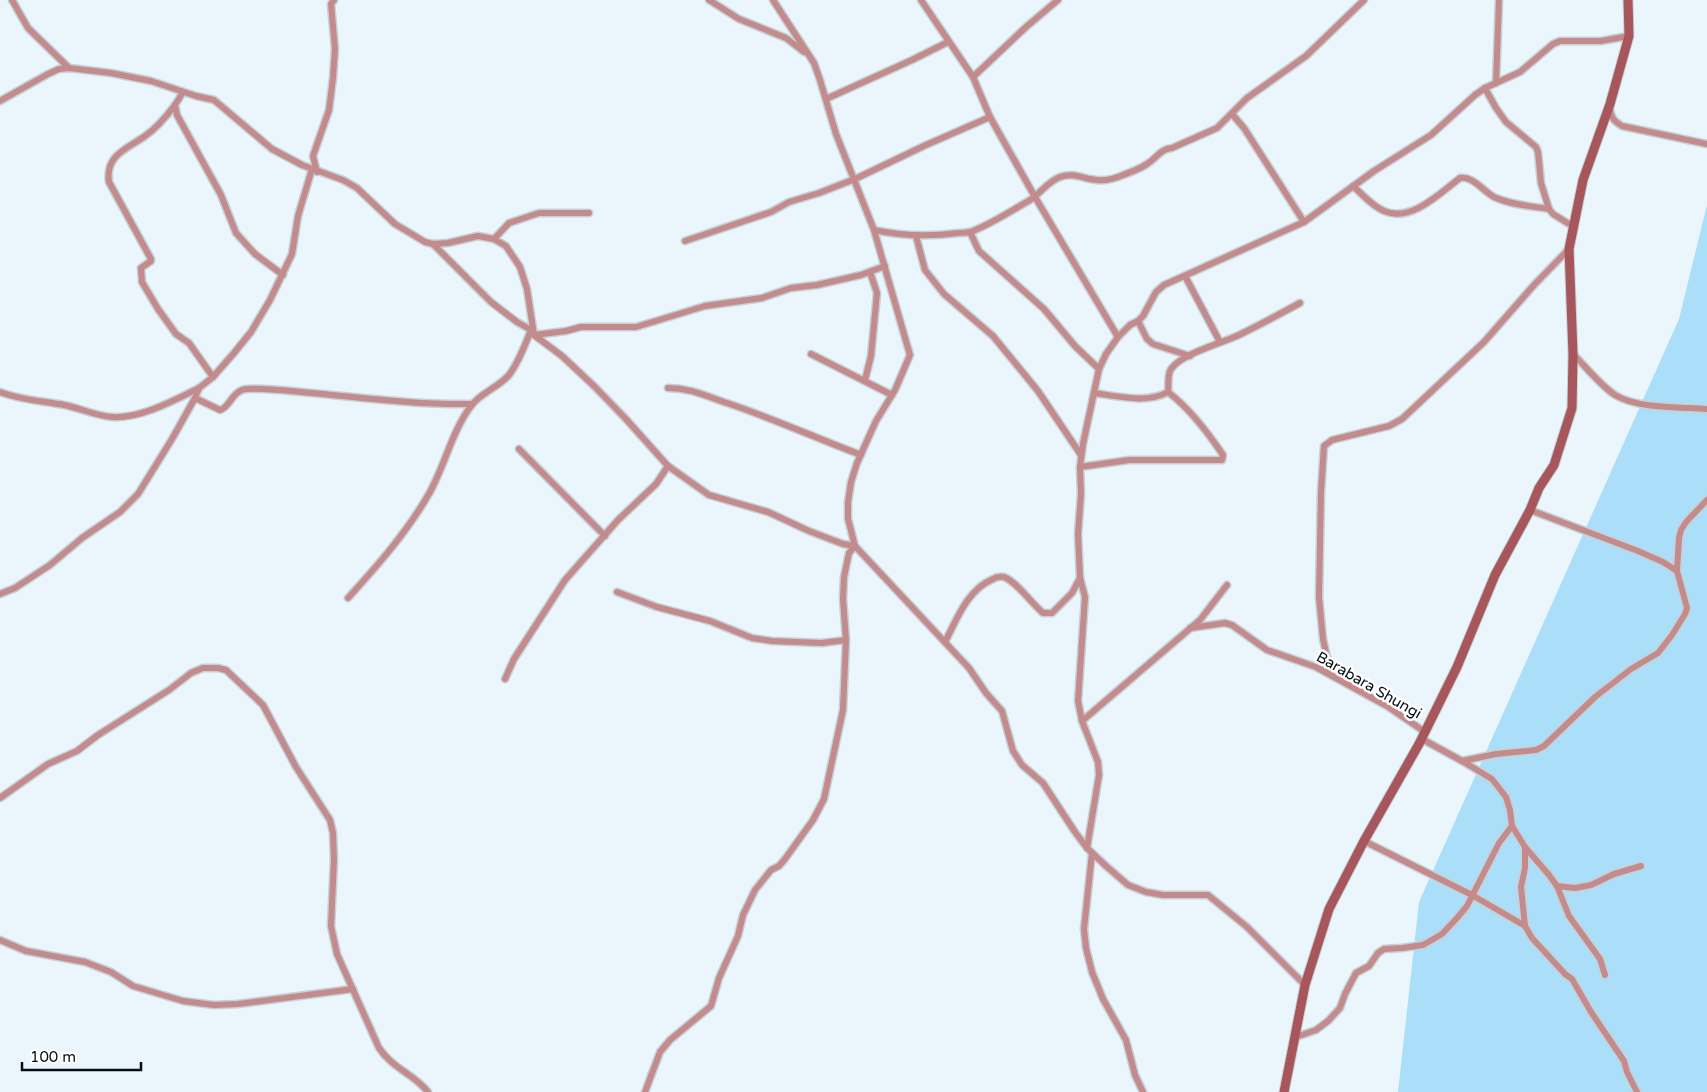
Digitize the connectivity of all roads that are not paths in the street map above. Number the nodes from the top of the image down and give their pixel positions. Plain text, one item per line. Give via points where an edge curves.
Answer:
1 (12, 0) edge
2 (709, 0) edge
3 (774, 0) edge
4 (920, 0) edge
5 (1058, 0) edge
6 (1364, 0) edge
7 (1499, 0) edge
8 (1628, 0) edge
9 (330, 1) edge
10 (1629, 36) junction
11 (948, 42) junction
12 (806, 53) junction
13 (69, 68) junction
14 (973, 77) junction
15 (1496, 83) junction
16 (1485, 88) junction
17 (183, 92) junction
18 (826, 99) junction
19 (0, 101) edge
20 (1610, 104) junction
21 (175, 105) junction
22 (1232, 114) junction
23 (990, 117) junction
24 (1707, 144) edge
25 (313, 156) junction
26 (312, 169) junction
27 (855, 179) junction
28 (1353, 186) junction
29 (1035, 197) junction
30 (1550, 208) junction
31 (589, 213) dead end
32 (1304, 222) junction
33 (1574, 227) junction
34 (874, 230) junction
35 (970, 232) junction
36 (916, 236) junction
37 (494, 239) junction
38 (686, 241) dead end
39 (433, 244) junction
40 (1569, 248) junction
41 (885, 266) junction
42 (870, 272) junction
43 (283, 275) junction
44 (1185, 276) junction
45 (1300, 304) dead end
46 (1138, 322) junction
47 (533, 332) junction
48 (1118, 337) junction
49 (1220, 342) junction
50 (811, 354) dead end
51 (1573, 354) junction
52 (1190, 356) junction
53 (1099, 369) junction
54 (213, 376) junction
55 (865, 380) junction
56 (199, 388) junction
57 (668, 388) dead end
58 (0, 392) edge
59 (1168, 392) junction
60 (1094, 393) junction
61 (892, 395) junction
62 (195, 398) junction
63 (471, 404) junction
64 (1707, 409) edge
65 (519, 449) dead end
66 (861, 455) junction
67 (1081, 455) junction
68 (668, 466) junction
69 (1080, 466) junction
70 (1707, 500) edge
71 (1530, 510) junction
72 (605, 536) junction
73 (856, 546) junction
74 (1677, 571) junction
75 (1080, 578) junction
76 (1227, 585) dead end
77 (618, 592) dead end
78 (0, 594) edge
79 (348, 598) dead end
80 (1190, 628) junction
81 (846, 640) junction
82 (945, 642) junction
83 (1331, 675) junction
84 (505, 679) dead end
85 (1082, 721) junction
86 (1424, 736) junction
87 (1462, 761) junction
88 (0, 798) edge
89 (1512, 826) junction
90 (1364, 841) junction
91 (1526, 847) junction
92 (1089, 850) junction
93 (1641, 866) dead end
94 (1557, 886) junction
95 (1472, 895) junction
96 (1525, 926) junction
97 (0, 940) edge
98 (1605, 975) dead end
99 (1305, 985) junction
100 (353, 989) junction
101 (1296, 1037) junction
102 (428, 1092) edge
103 (644, 1092) edge
104 (1143, 1092) edge
105 (1284, 1092) edge
106 (1637, 1092) edge

1 - 13 street via 28,28
2 - 12 street via 739,19 786,38
3 - 12 street
4 - 11 street
5 - 14 street
6 - 22 street via 1306,56 1259,89
7 - 15 street
8 - 10 street
9 - 25 street via 335,49 333,78 329,110
10 - 15 street via 1601,41 1560,41 1552,44 1520,72
10 - 20 street
11 - 14 street
11 - 18 street
12 - 18 street via 814,63
13 - 17 street via 112,72
13 - 19 street via 48,74
14 - 23 street
15 - 16 street
16 - 28 street via 1430,134
16 - 30 street via 1506,122 1530,141 1538,152 1541,183
17 - 21 street
17 - 26 street via 214,100 272,149
18 - 27 street via 836,134
20 - 24 street via 1610,114 1622,126
20 - 33 street via 1582,180
21 - 43 street via 181,123 221,195 236,233 255,254
21 - 54 street via 154,129 116,155 108,174 109,182 151,259 141,268 142,282 176,334 189,343
22 - 29 street via 1217,128 1165,149 1148,164 1124,175 1104,180 1062,176 1050,182
22 - 32 street
23 - 27 street
23 - 29 street
25 - 26 street
25 - 26 street
26 - 39 street via 357,188 395,224
26 - 43 street via 298,216 292,254
27 - 34 street
27 - 38 street
28 - 30 street via 1383,211 1392,213 1413,210 1460,178 1470,179 1504,201
28 - 32 street
29 - 35 street
29 - 48 street
30 - 33 street via 1553,214
31 - 37 street via 539,213 510,223
32 - 44 street
33 - 40 street
34 - 36 street
34 - 41 street
35 - 36 street
35 - 53 street via 979,251 1044,309
36 - 67 street via 925,270 934,282 993,336 1033,385
37 - 39 street via 478,236
37 - 47 street via 506,246 520,268 527,289
39 - 47 street via 491,302
40 - 51 street
40 - 83 street via 1484,342 1402,419 1388,426 1332,440 1324,446 1319,606
41 - 42 street
41 - 61 street via 910,355
42 - 47 street via 791,288 762,298 705,306 636,327 580,327
42 - 55 street via 877,293 871,356
43 - 54 street via 251,332
44 - 46 street via 1156,292
44 - 49 street
45 - 49 street
46 - 48 street
46 - 52 street via 1153,344
47 - 63 street via 509,375
47 - 68 street via 594,386
48 - 53 street
49 - 52 street
50 - 55 street
51 - 64 street via 1614,394 1626,400
51 - 71 street via 1572,408 1554,465
52 - 59 street via 1171,368
53 - 60 street
54 - 56 street
55 - 61 street
56 - 58 street via 161,407 114,417
56 - 62 street
57 - 66 street via 698,392
59 - 60 street via 1153,398
59 - 69 street via 1198,420 1223,455 1222,460 1130,460
60 - 67 street
61 - 66 street
62 - 63 street via 220,410 235,394 244,390 283,390 427,404
62 - 78 street via 138,494 120,512 50,565
63 - 79 street via 430,492 402,536
65 - 72 street
66 - 73 street via 848,502 848,518
67 - 69 street
68 - 72 street via 656,484
68 - 73 street via 710,495 768,512 843,544
69 - 75 street
70 - 74 street via 1681,530
71 - 74 street via 1638,551
71 - 86 street via 1495,575
72 - 84 street via 565,580
73 - 81 street via 849,553 844,577
73 - 82 street
74 - 87 street via 1687,608 1658,654 1631,669 1594,698 1544,746
75 - 82 street via 1057,610 1048,614 1039,610 1004,577 987,581 975,590
75 - 85 street via 1085,597 1078,701
76 - 80 street
77 - 81 street via 752,638 822,643
80 - 83 street, Barabara Shungi via 1232,625 1267,650
80 - 85 street
81 - 103 street via 843,710 824,798 813,820 785,859 755,890 711,1006 660,1052
82 - 92 street via 1002,711 1013,751 1022,765 1043,783
83 - 86 street, Barabara Shungi via 1387,706
85 - 92 street via 1098,762
86 - 87 street, Barabara Shungi
86 - 90 street
87 - 89 street, Barabara Shungi via 1492,779 1499,787 1506,797
88 - 100 street via 48,764 77,751 169,690 190,672 203,668 226,670 264,705 296,767 330,820 334,859 331,926 336,954
89 - 91 street
89 - 95 street via 1499,842
90 - 95 street
90 - 99 street via 1329,909
91 - 94 street
91 - 96 street via 1521,887
92 - 99 street via 1128,885 1146,892 1208,895 1247,927
92 - 104 street via 1084,929 1086,948 1103,999 1126,1040
93 - 94 street via 1591,885 1575,888
94 - 98 street via 1570,916 1600,959
95 - 96 street
95 - 101 street via 1467,906 1442,934 1423,945 1384,949 1378,953 1369,966 1356,973 1340,1008 1328,1021 1316,1030
96 - 106 street via 1532,938 1572,979 1624,1061
97 - 100 street via 26,951 85,962 133,986 183,1001 238,1004
99 - 101 street
100 - 102 street via 386,1059
101 - 105 street

